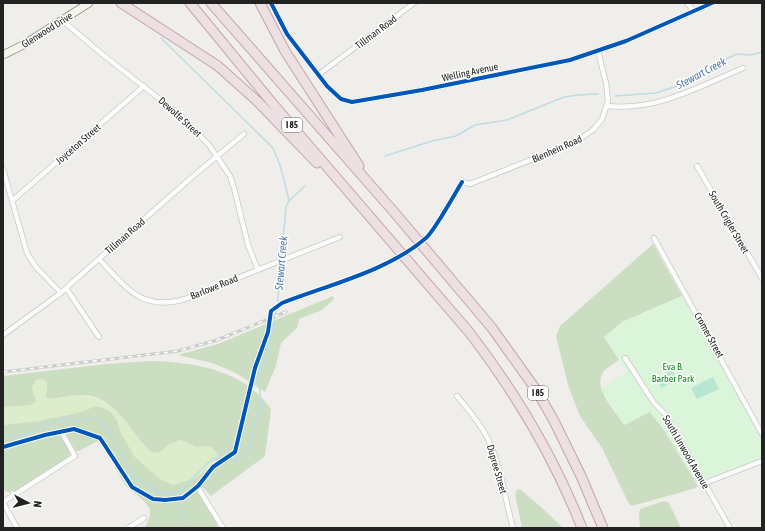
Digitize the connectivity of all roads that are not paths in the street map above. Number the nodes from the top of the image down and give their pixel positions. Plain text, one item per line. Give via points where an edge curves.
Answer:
1 (90, 3) edge
2 (121, 3) edge
3 (190, 3) edge
4 (211, 3) edge
5 (260, 3) edge
6 (271, 3) edge
7 (414, 3) edge
8 (687, 3) edge
9 (712, 3) edge
10 (694, 11) junction
11 (63, 21) junction
12 (598, 51) junction
13 (3, 55) edge
14 (743, 68) dead end
15 (318, 75) junction
16 (144, 86) junction
17 (607, 106) junction
18 (244, 134) dead end
19 (218, 156) junction
20 (697, 166) dead end
21 (3, 169) edge
22 (462, 182) dead end
23 (342, 183) junction
24 (376, 192) junction
25 (12, 201) junction
26 (340, 237) dead end
27 (654, 238) dead end
28 (98, 259) junction
29 (258, 270) junction
30 (762, 278) edge
31 (66, 288) junction
32 (61, 293) junction
33 (3, 335) edge
34 (98, 337) dead end
35 (625, 358) dead end
36 (457, 396) dead end
37 (62, 433) dead end
38 (762, 434) edge
39 (762, 461) edge
40 (704, 483) junction
41 (198, 488) dead end
42 (3, 502) edge
43 (144, 518) dead end
44 (17, 528) edge
45 (128, 528) edge
46 (223, 528) edge
47 (512, 528) edge
48 (582, 528) edge
49 (603, 528) edge
50 (730, 528) edge

1 - 11 street, Glenwood Drive
2 - 23 highway via 218,66
3 - 23 highway, I 85
4 - 24 highway, I 85
5 - 24 highway via 285,51
6 - 15 street, Welling Avenue via 288,34
7 - 15 street, Tillman Road
8 - 10 street
9 - 10 street, Welling Avenue
10 - 12 street, Welling Avenue
11 - 13 street, Glenwood Drive
11 - 16 street, Dewolfe Street
12 - 15 street, Welling Avenue via 563,61 359,102 352,102 333,93
12 - 17 street, Blenhein Road via 606,83
14 - 17 street via 662,102 626,107
16 - 19 street, Dewolfe Street via 192,124
16 - 25 street, Joyceton Street
17 - 22 street, Blenhein Road via 597,126 576,142 470,184
18 - 19 street, Tillman Road
19 - 28 street, Tillman Road
19 - 29 street, Dewolfe Street via 230,176 248,245
20 - 30 street, South Crigler Street
21 - 25 street
23 - 48 highway, I 85 via 469,332 517,398 558,470
24 - 49 highway, I 85 via 492,328 537,391 571,454
25 - 32 street via 27,253 36,267
26 - 29 street, Barlowe Road
27 - 38 street, Cromer Street
28 - 29 street, Barlowe Road via 136,296 160,303 185,299
28 - 31 street, Tillman Road
31 - 32 street, Tillman Road
31 - 34 street
32 - 33 street, Tillman Road
35 - 40 street, South Linwood Avenue via 654,403 665,414
36 - 47 street, Dupree Street via 480,425 490,444 498,465
37 - 42 street via 75,456
39 - 40 street
40 - 50 street, South Linwood Avenue
41 - 46 street
42 - 44 street
43 - 45 street

